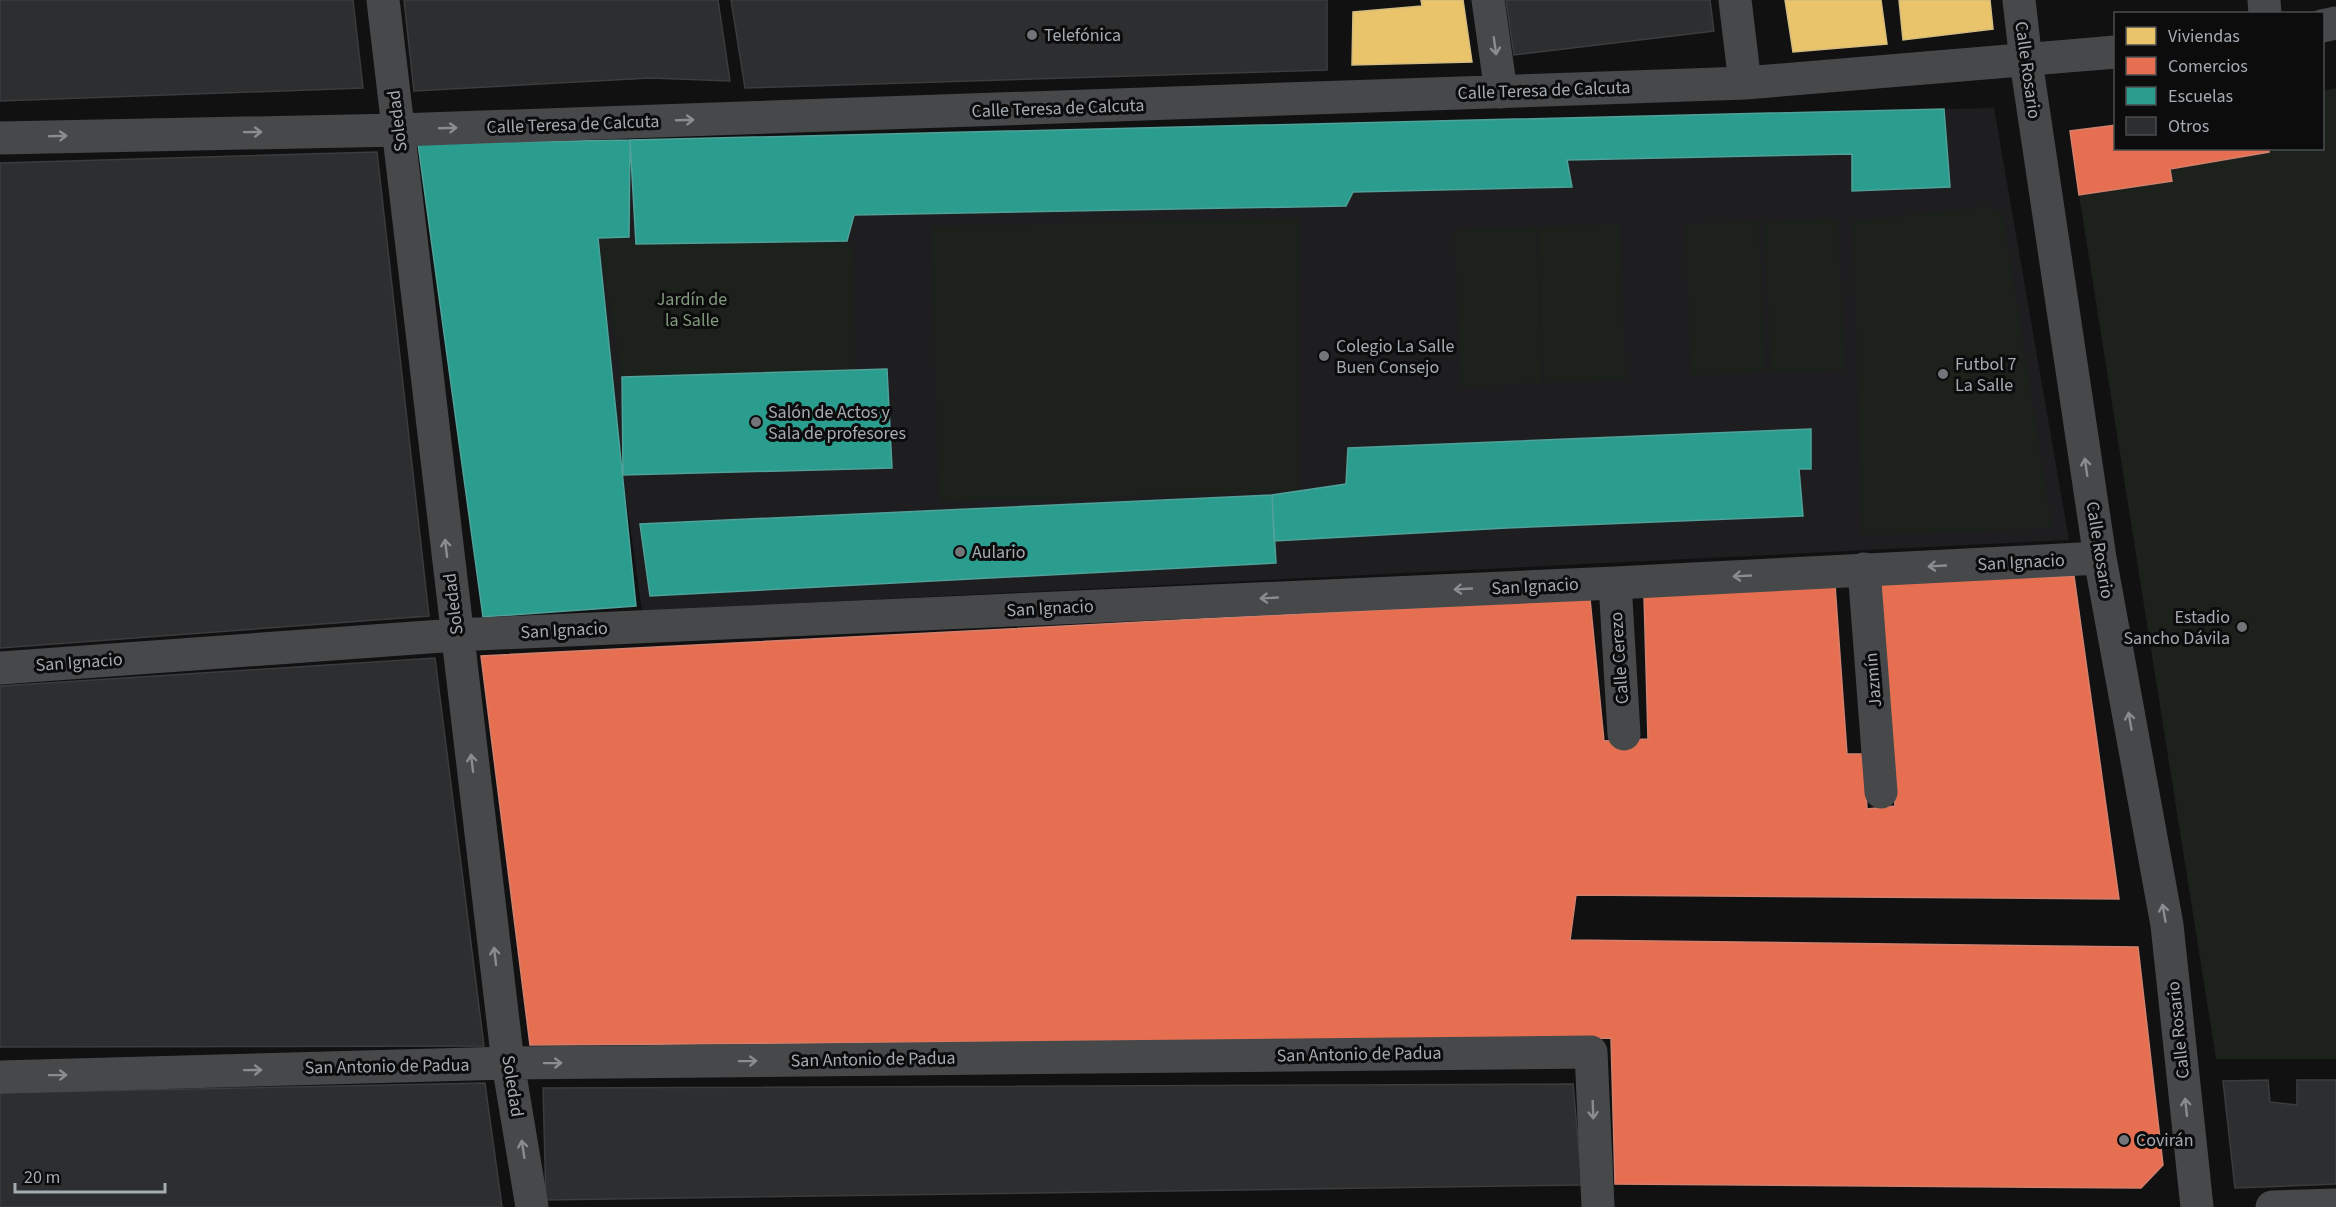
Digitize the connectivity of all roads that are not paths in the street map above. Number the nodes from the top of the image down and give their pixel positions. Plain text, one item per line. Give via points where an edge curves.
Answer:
1 (383, 0) edge
2 (1488, 0) edge
3 (1735, 0) edge
4 (2019, 0) edge
5 (2114, 52) edge
6 (2026, 61) junction
7 (1745, 83) junction
8 (1502, 92) junction
9 (398, 130) junction
10 (0, 138) edge
11 (2100, 558) junction
12 (1864, 569) junction
13 (1615, 583) junction
14 (456, 635) junction
15 (0, 668) edge
16 (1624, 734) dead end
17 (1881, 792) dead end
18 (508, 1063) junction
19 (0, 1077) edge
20 (2336, 1205) edge
21 (532, 1207) edge
22 (1598, 1207) edge
23 (2197, 1207) edge
24 (2273, 1207) edge

1 - 9 street, Soledad
2 -> 8 street
3 - 7 street
4 - 6 street, Calle Rosario
5 - 6 street, Calle Teresa de Calcuta
6 - 7 street, Calle Teresa de Calcuta
11 -> 6 street, Calle Rosario
7 - 8 street, Calle Teresa de Calcuta
9 -> 8 street, Calle Teresa de Calcuta
10 -> 9 street, Calle Teresa de Calcuta
14 -> 9 street, Soledad
11 -> 12 street, San Ignacio
23 -> 11 street, Calle Rosario via 2167,925
12 -> 13 street, San Ignacio
12 - 17 street, Jazmín
13 -> 14 street, San Ignacio
13 - 16 street, Calle Cerezo
14 - 15 street, San Ignacio
18 -> 14 street, Soledad
19 -> 18 street, San Antonio de Padua
21 -> 18 street, Soledad
18 -> 22 street, San Antonio de Padua via 1591,1052
20 - 24 street

